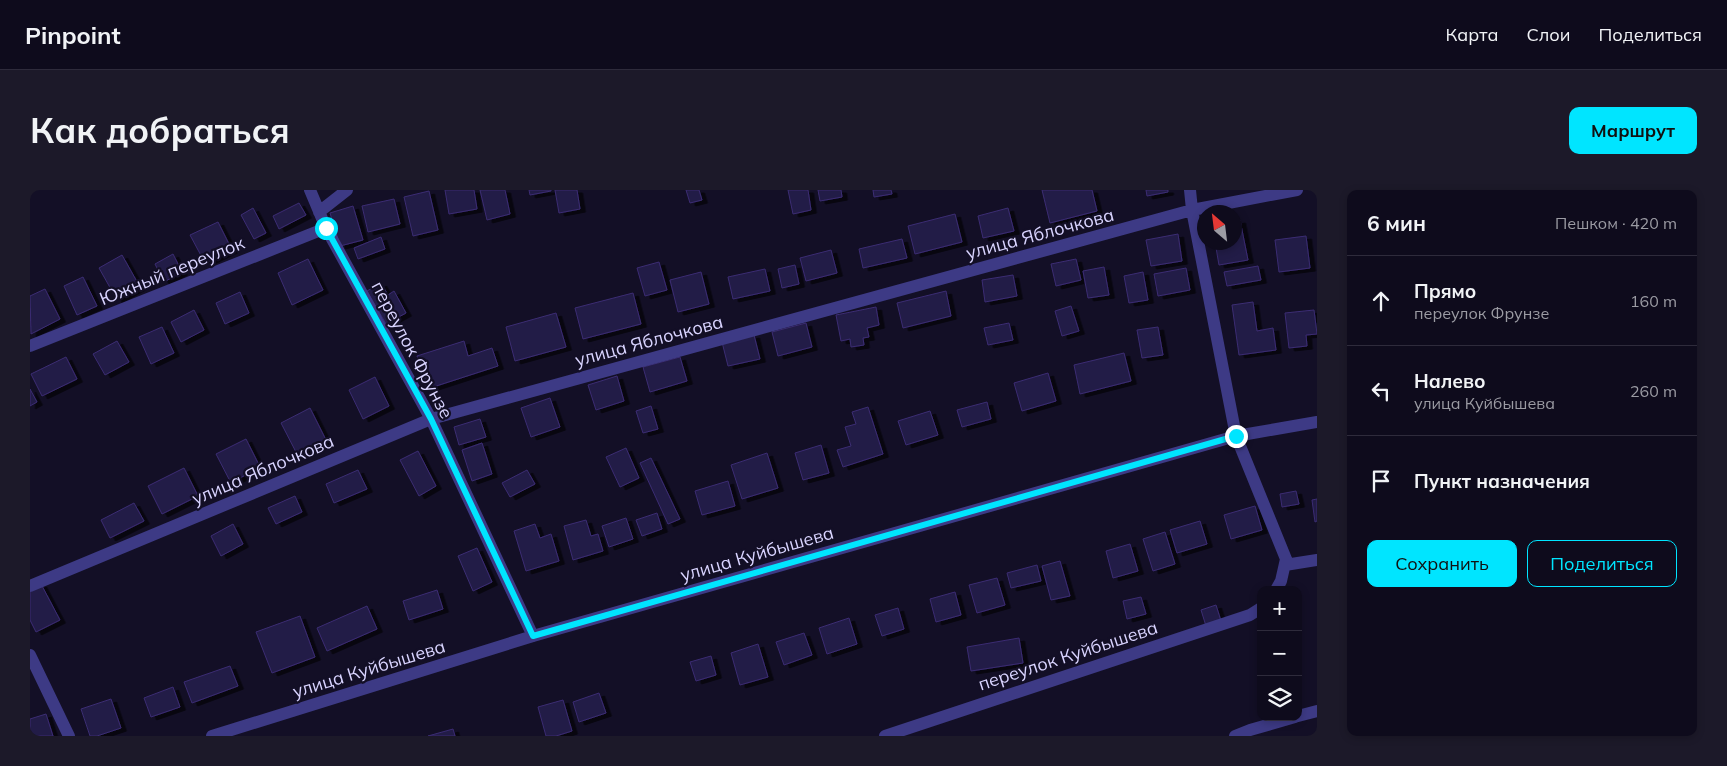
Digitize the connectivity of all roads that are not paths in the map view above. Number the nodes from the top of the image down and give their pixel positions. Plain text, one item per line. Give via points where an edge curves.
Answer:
1 (310, 190) edge
2 (347, 190) edge
3 (1190, 190) edge
4 (1297, 190) edge
5 (1192, 210) junction
6 (319, 212) junction
7 (326, 228) junction
8 (30, 346) edge
9 (431, 419) junction
10 (1317, 422) edge
11 (1236, 436) junction
12 (1317, 560) edge
13 (1285, 565) junction
14 (30, 586) edge
15 (1278, 586) edge
16 (1257, 610) edge
17 (533, 636) junction
18 (30, 655) edge
19 (1317, 711) edge
20 (1302, 715) edge
21 (1281, 721) edge
22 (69, 736) edge
23 (212, 736) edge
24 (884, 736) edge
25 (1235, 736) edge

1 - 6 street, переулок Фрунзе
2 - 6 street
3 - 5 street
4 - 5 street, улица Яблочкова
5 - 9 street, улица Яблочкова
5 - 11 street
6 - 7 street, переулок Фрунзе
7 - 8 street, Южный переулок
7 - 9 street, переулок Фрунзе
9 - 14 street, улица Яблочкова
9 - 17 street, переулок Фрунзе
10 - 11 street, улица Куйбышева
11 - 13 street via 1286,559
11 - 17 street, улица Куйбышева
12 - 13 street
13 - 15 street
16 - 24 street, переулок Куйбышева
17 - 23 street, улица Куйбышева
18 - 22 street
19 - 20 street
21 - 25 street

